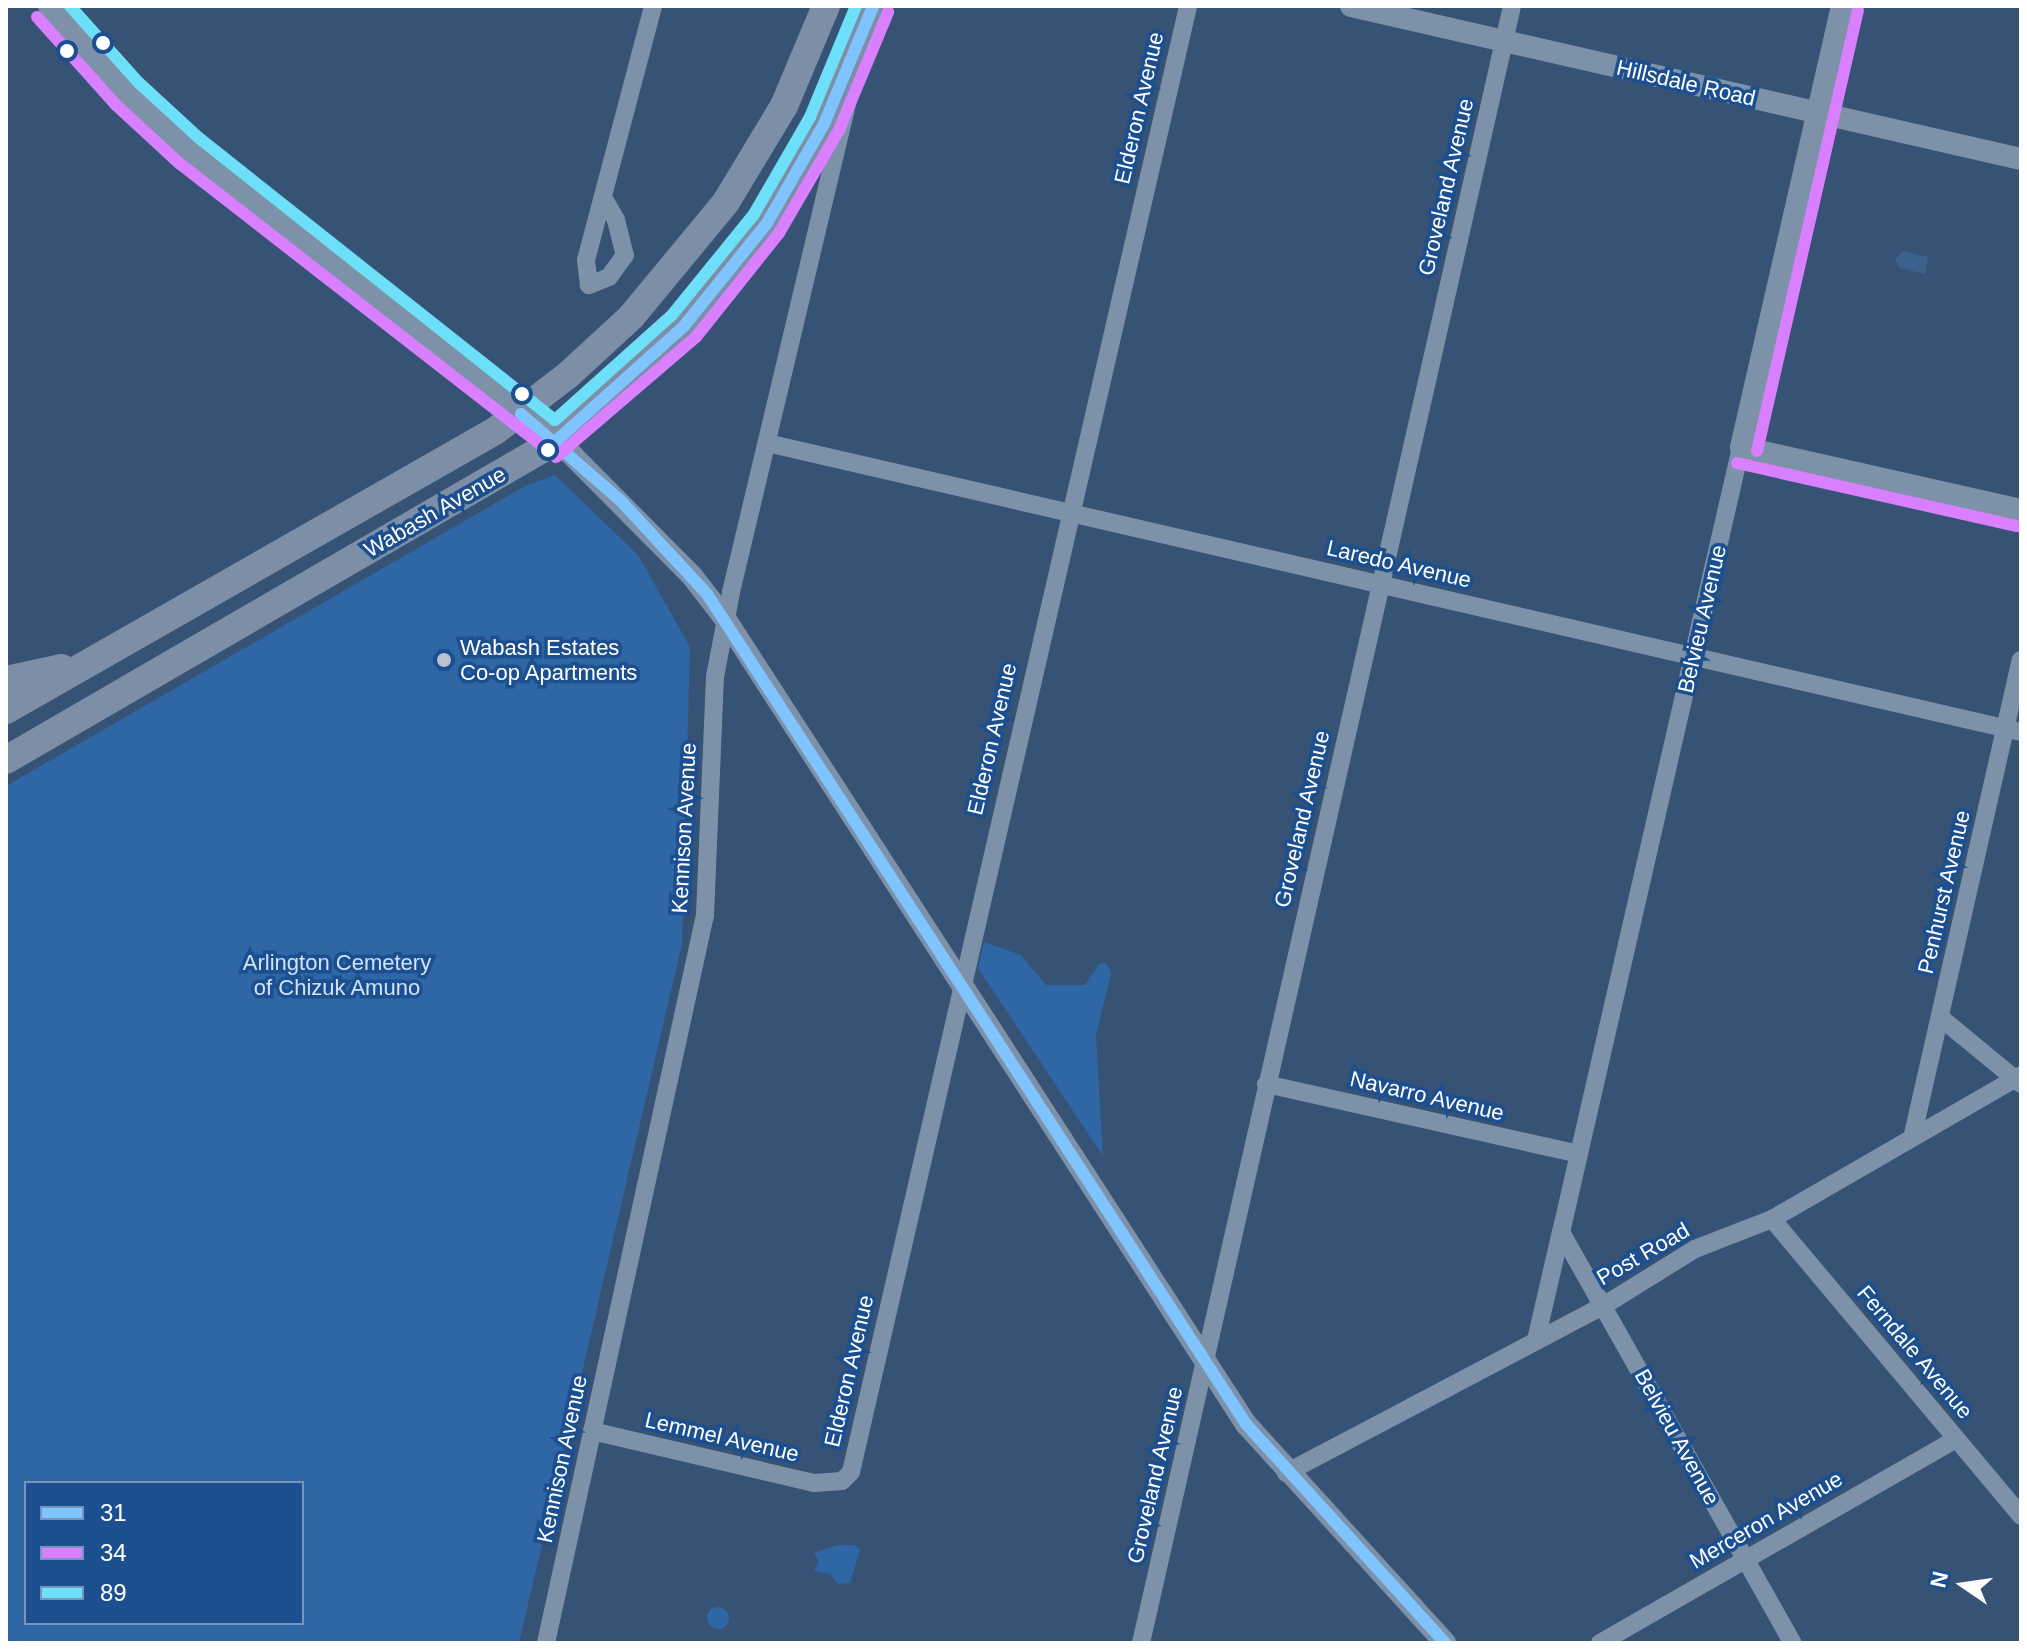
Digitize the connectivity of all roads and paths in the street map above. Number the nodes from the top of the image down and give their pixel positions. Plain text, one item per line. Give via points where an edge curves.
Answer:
1 (49, 6) edge
2 (653, 6) edge
3 (826, 6) edge
4 (1188, 6) edge
5 (1351, 6) edge
6 (1512, 6) edge
7 (1842, 6) edge
8 (871, 11) edge
9 (1504, 41) junction
10 (1818, 113) junction
11 (2021, 159) edge
12 (604, 199) dead end
13 (521, 414) junction
14 (556, 441) junction
15 (767, 443) junction
16 (1741, 447) junction
17 (2021, 510) edge
18 (1070, 514) junction
19 (1380, 586) junction
20 (726, 620) junction
21 (1694, 657) junction
22 (2021, 660) edge
23 (87, 663) junction
24 (6, 680) edge
25 (6, 710) edge
26 (2013, 731) edge
27 (6, 760) edge
28 (960, 981) junction
29 (1941, 1018) junction
30 (2019, 1079) edge
31 (1266, 1084) junction
32 (1913, 1134) junction
33 (1578, 1154) junction
34 (1772, 1219) junction
35 (1561, 1232) junction
36 (1603, 1306) junction
37 (1536, 1340) junction
38 (1204, 1362) junction
39 (592, 1431) junction
40 (1956, 1439) junction
41 (1286, 1473) junction
42 (842, 1481) joint
43 (2021, 1516) edge
44 (1745, 1560) junction
45 (546, 1643) edge
46 (1141, 1643) edge
47 (1445, 1643) edge
48 (1600, 1643) edge
49 (1793, 1643) edge

1 - 13 street via 127,93 189,150
2 - 12 street
3 - 13 main road, Wabash Avenue via 784,106 747,171 689,251 631,317
4 - 18 street, Elderon Avenue
5 - 9 street, Hillsdale Road
6 - 9 street, Groveland Avenue
7 - 10 street, Belvieu Avenue
8 - 14 main road, Wabash Avenue via 824,124 767,223 684,326
8 - 15 street, Kennison Avenue
9 - 10 street, Hillsdale Road
9 - 19 street, Groveland Avenue
10 - 11 street, Hillsdale Road
10 - 16 street, Belvieu Avenue
13 - 14 street
13 - 23 main road, Wabash Avenue
14 - 20 street via 620,500
14 - 27 main road, Wabash Avenue
15 - 18 street, Laredo Avenue
15 - 20 street, Kennison Avenue
16 - 17 street
16 - 21 street, Belvieu Avenue
18 - 19 street, Laredo Avenue
18 - 28 street, Elderon Avenue
19 - 21 street, Laredo Avenue
19 - 31 street, Groveland Avenue
20 - 28 street
20 - 39 street, Kennison Avenue via 715,677 705,915
21 - 26 street, Laredo Avenue
21 - 33 street, Belvieu Avenue
22 - 26 street, Penhurst Avenue
23 - 24 main road
23 - 25 main road, Wabash Avenue
26 - 29 street, Penhurst Avenue
28 - 38 street
28 - 42 street, Elderon Avenue via 855,1459
29 - 30 street
29 - 32 street, Penhurst Avenue
30 - 32 street, Post Road
31 - 33 street, Navarro Avenue
31 - 38 street, Groveland Avenue
32 - 34 street, Post Road
33 - 35 street, Belvieu Avenue
34 - 36 street, Post Road via 1695,1249
34 - 40 street, Ferndale Avenue
35 - 36 street, Belvieu Avenue
35 - 37 street, Belvieu Avenue
36 - 37 street, Post Road
36 - 44 street, Belvieu Avenue
37 - 41 street, Post Road
38 - 41 street
38 - 46 street, Groveland Avenue
39 - 42 street, Lemmel Avenue via 814,1483
39 - 45 street, Kennison Avenue
40 - 43 street, Ferndale Avenue
40 - 44 street, Merceron Avenue
41 - 47 street
44 - 48 street, Merceron Avenue
44 - 49 street, Belvieu Avenue

